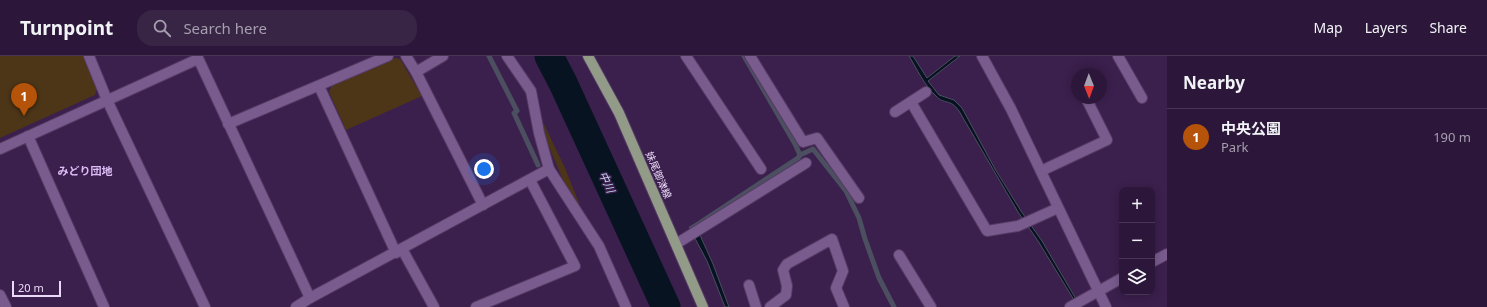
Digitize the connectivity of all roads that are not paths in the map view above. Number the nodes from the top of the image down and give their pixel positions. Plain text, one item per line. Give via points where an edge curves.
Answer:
1 (89, 56) edge
2 (388, 56) edge
3 (406, 56) edge
4 (443, 56) edge
5 (507, 56) edge
6 (588, 56) edge
7 (686, 56) edge
8 (750, 56) edge
9 (982, 56) edge
10 (1118, 56) edge
11 (197, 57) edge
12 (368, 60) edge
13 (416, 72) junction
14 (319, 86) junction
15 (926, 92) dead end
16 (1142, 98) dead end
17 (107, 100) junction
18 (911, 102) junction
19 (1089, 104) edge
20 (894, 112) dead end
21 (228, 124) junction
22 (28, 136) junction
23 (0, 149) edge
24 (806, 163) dead end
25 (549, 169) junction
26 (761, 169) dead end
27 (1040, 171) junction
28 (530, 180) junction
29 (859, 198) dead end
30 (483, 205) junction
31 (1058, 208) junction
32 (676, 244) junction
33 (399, 251) junction
34 (1167, 254) edge
35 (899, 255) dead end
36 (1155, 260) edge
37 (1119, 280) edge
38 (749, 285) dead end
39 (1098, 291) junction
40 (0, 295) edge
41 (310, 298) junction
42 (1074, 305) edge
43 (6, 307) edge
44 (104, 307) edge
45 (205, 307) edge
46 (296, 307) edge
47 (434, 307) edge
48 (476, 307) edge
49 (626, 307) edge
50 (703, 307) edge
51 (756, 307) edge
52 (770, 307) edge
53 (844, 307) edge
54 (931, 307) edge
55 (1106, 307) edge

1 - 17 street
2 - 12 street
3 - 13 street
4 - 13 street
5 - 25 street via 531,91
6 - 32 main road, 妹尾御津線 via 619,113
7 - 26 street
8 - 29 street via 803,142 818,138
9 - 27 street via 1011,109
10 - 16 street
11 - 17 street
11 - 21 street
12 - 14 street
13 - 30 street
14 - 21 street
14 - 33 street
15 - 18 street
17 - 22 street
17 - 45 street
18 - 20 street
18 - 31 street via 987,232 1018,226
19 - 27 street via 1107,140
21 - 41 street
22 - 23 street
22 - 44 street
24 - 32 street
25 - 28 street
25 - 49 street via 599,246
27 - 31 street
28 - 30 street
28 - 48 street via 575,266
30 - 33 street
31 - 39 street
32 - 50 main road, 妹尾御津線
33 - 41 street
33 - 47 street
34 - 36 street
35 - 54 street
37 - 39 street
38 - 51 street
39 - 42 street
39 - 55 street
40 - 43 street
41 - 46 street
52 - 53 street via 786,295 784,270 787,264 832,239 843,271 836,288

